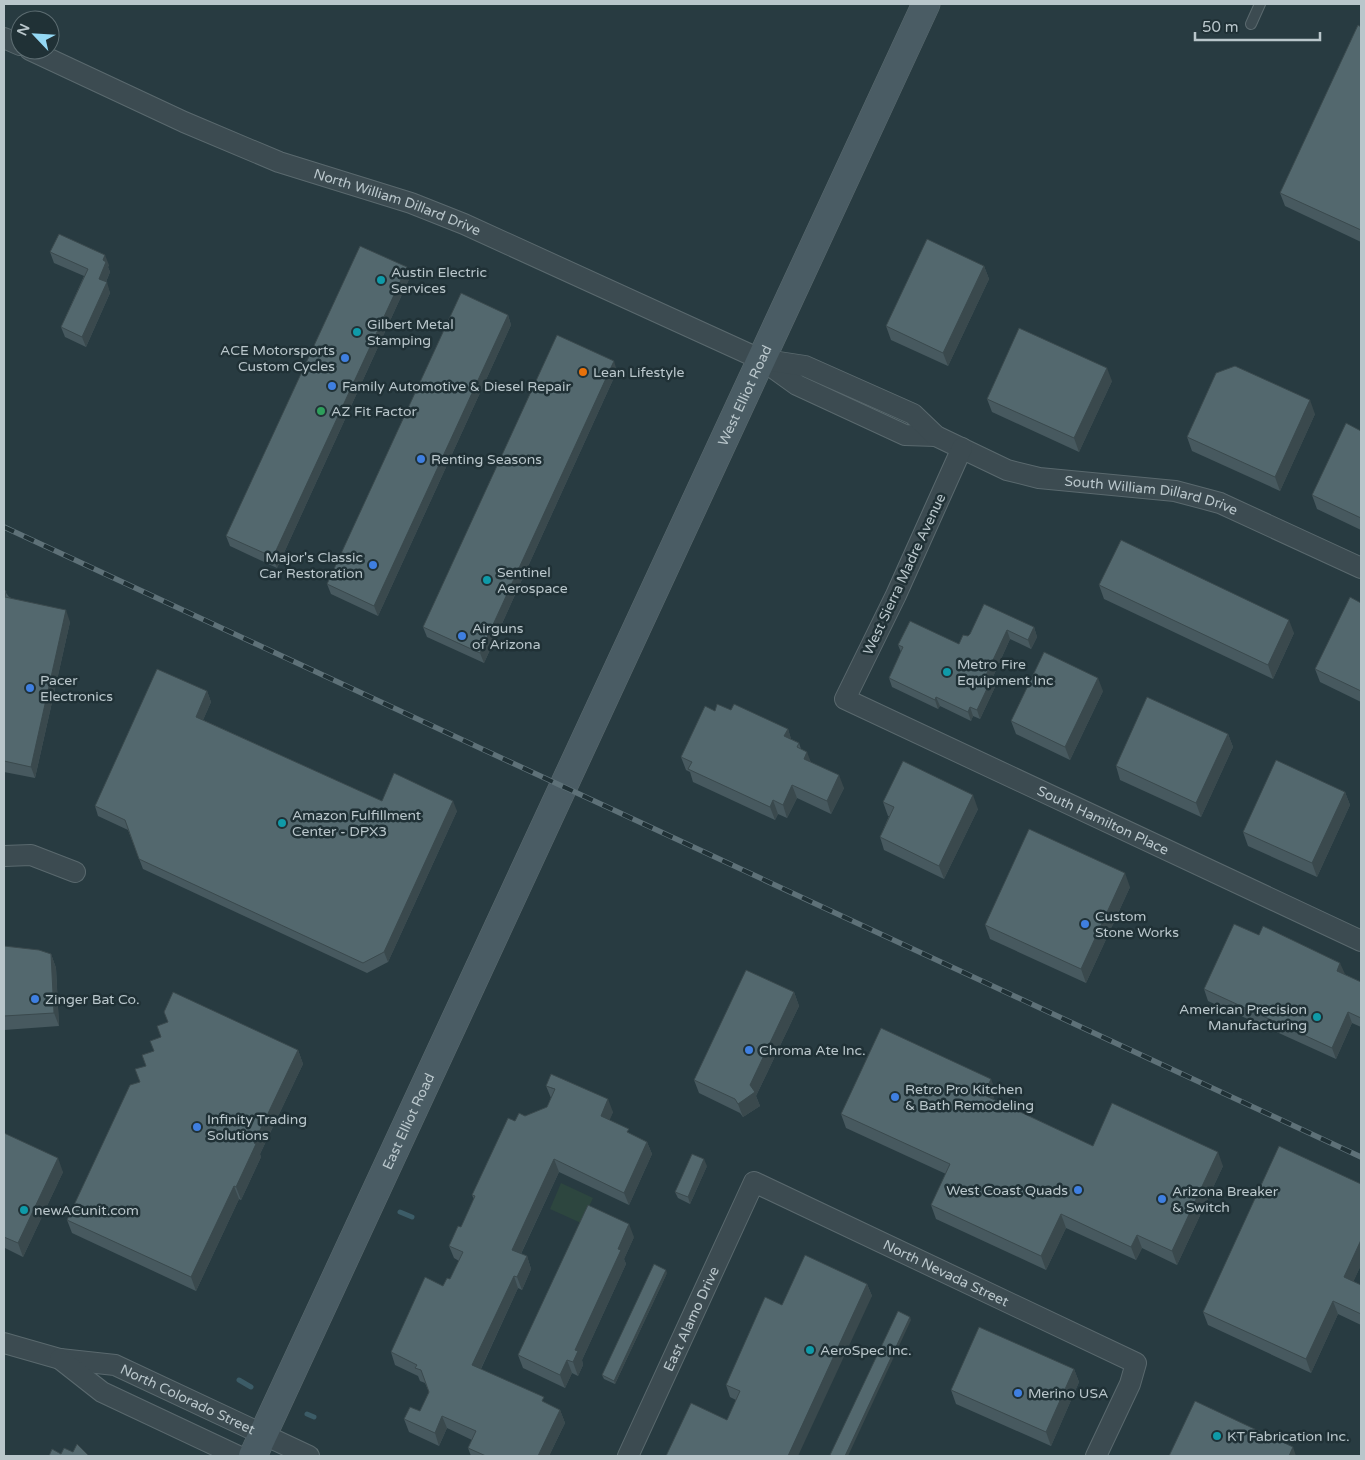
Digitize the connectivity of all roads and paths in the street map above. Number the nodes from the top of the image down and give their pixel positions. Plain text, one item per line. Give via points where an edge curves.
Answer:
1 (926, 4) edge
2 (1260, 4) edge
3 (1251, 24) dead end
4 (51, 60) edge
5 (762, 360) junction
6 (962, 448) junction
7 (1361, 568) edge
8 (845, 699) joint
9 (563, 786) joint
10 (4, 856) edge
11 (75, 872) dead end
12 (1361, 941) edge
13 (754, 1182) joint
14 (4, 1343) edge
15 (60, 1359) junction
16 (258, 1445) edge
17 (238, 1456) edge
18 (310, 1456) edge
19 (628, 1456) edge
20 (1096, 1456) edge

1 - 5 main road, West Elliot Road
2 - 3 lane
4 - 5 street, North William Dillard Drive via 184,122 280,162 404,201 464,224
5 - 6 street, South William Dillard Drive via 805,366 913,414 936,436
5 - 9 main road, West Elliot Road
6 - 7 street, South William Dillard Drive via 1007,470 1039,478 1175,491 1220,503
6 - 8 street, West Sierra Madre Avenue
8 - 12 street, South Hamilton Place
9 - 16 main road, East Elliot Road
10 - 11 street via 31,855
13 - 19 street, East Alamo Drive
13 - 20 street, North Nevada Street via 1136,1363 1130,1384
14 - 15 street, North Colorado Street
15 - 16 street, North Colorado Street via 115,1365
15 - 17 street, North Colorado Street via 102,1392
16 - 18 street, North Colorado Street

